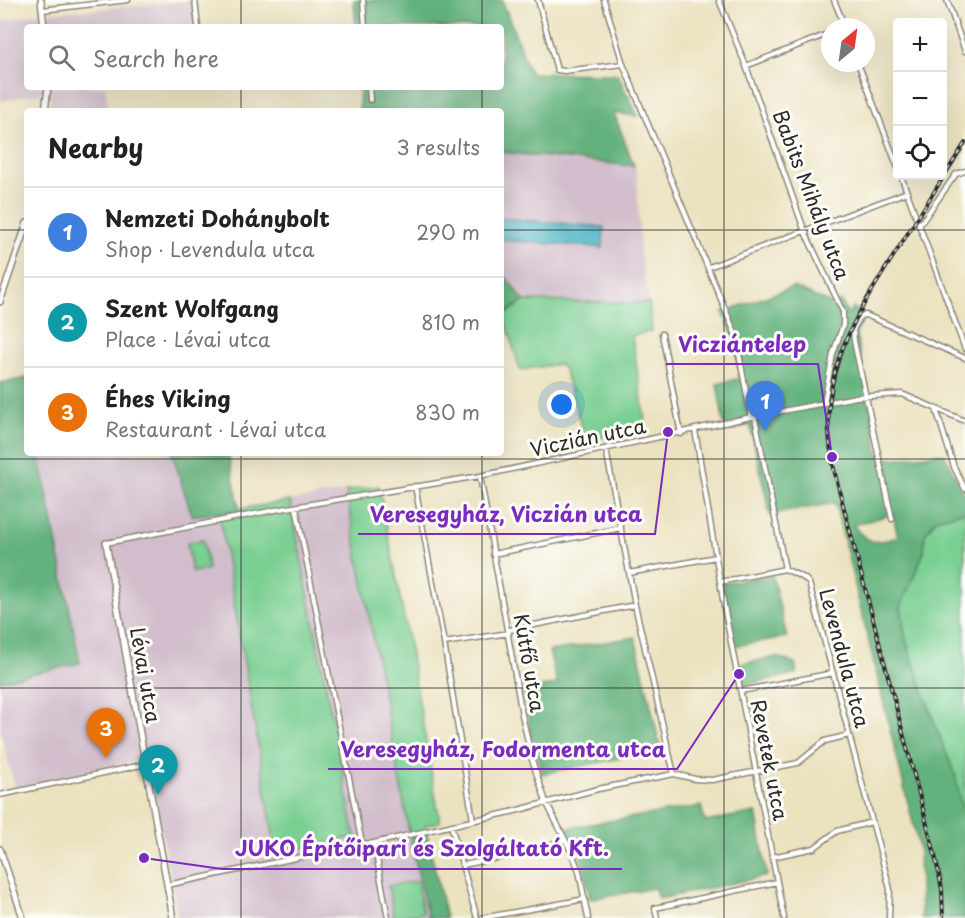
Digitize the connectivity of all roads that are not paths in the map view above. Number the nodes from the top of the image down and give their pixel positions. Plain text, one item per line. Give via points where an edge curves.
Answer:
1 (41, 0) edge
2 (128, 0) edge
3 (195, 0) edge
4 (363, 0) edge
5 (538, 0) edge
6 (604, 0) edge
7 (719, 0) edge
8 (834, 0) edge
9 (946, 0) edge
10 (42, 10) junction
11 (841, 18) edge
12 (44, 24) edge
13 (198, 24) edge
14 (364, 24) edge
15 (821, 37) edge
16 (965, 51) edge
17 (623, 64) junction
18 (746, 66) junction
19 (861, 72) edge
20 (48, 90) edge
21 (369, 90) edge
22 (370, 100) dead end
23 (45, 108) edge
24 (893, 157) edge
25 (965, 171) edge
26 (902, 180) edge
27 (907, 192) junction
28 (919, 226) junction
29 (805, 232) junction
30 (24, 233) edge
31 (709, 267) junction
32 (0, 302) edge
33 (662, 334) dead end
34 (965, 350) edge
35 (965, 358) edge
36 (866, 396) junction
37 (824, 403) junction
38 (935, 408) junction
39 (753, 417) junction
40 (965, 421) edge
41 (695, 430) junction
42 (681, 434) junction
43 (606, 450) junction
44 (480, 476) junction
45 (415, 486) junction
46 (965, 489) edge
47 (296, 507) junction
48 (891, 519) dead end
49 (621, 528) junction
50 (106, 543) joint
51 (494, 554) junction
52 (716, 556) junction
53 (785, 569) junction
54 (629, 573) junction
55 (720, 582) junction
56 (635, 605) junction
57 (509, 632) junction
58 (444, 643) junction
59 (833, 673) junction
60 (741, 691) junction
61 (849, 735) junction
62 (146, 764) junction
63 (755, 770) junction
64 (674, 774) junction
65 (0, 795) edge
66 (546, 802) junction
67 (473, 820) junction
68 (872, 822) junction
69 (451, 825) junction
70 (566, 840) junction
71 (374, 843) junction
72 (362, 844) junction
73 (0, 849) edge
74 (772, 857) junction
75 (463, 865) junction
76 (777, 882) junction
77 (167, 885) junction
78 (585, 898) junction
79 (23, 918) edge
80 (173, 918) edge
81 (388, 918) edge
82 (477, 918) edge
83 (482, 918) edge
84 (588, 918) edge
85 (657, 918) edge
86 (784, 918) edge
87 (889, 918) edge

1 - 10 street
2 - 10 street
3 - 13 street
4 - 14 street
5 - 17 street via 557,70
6 - 17 street
7 - 18 street, Babits Mihály utca
8 - 11 street
9 - 16 street
10 - 12 street
15 - 18 street
17 - 31 street
18 - 29 street, Babits Mihály utca
19 - 24 street
20 - 23 street
21 - 22 street
25 - 28 street via 956,174
26 - 27 street
27 - 28 street
27 - 29 street
28 - 34 street
29 - 31 street
29 - 37 street, Babits Mihály utca via 843,312
30 - 32 street
31 - 39 street via 735,333
33 - 42 street
35 - 36 street via 866,315 860,316 853,330
36 - 37 street, Viczián utca
36 - 38 street, Viczián utca via 902,394
36 - 48 street
37 - 39 street, Viczián utca
38 - 40 street, Viczián utca
38 - 46 street
39 - 41 street, Viczián utca
39 - 53 street
41 - 42 street, Viczián utca
41 - 52 street, Revetek utca
42 - 43 street, Viczián utca
43 - 44 street, Viczián utca
43 - 49 street
44 - 45 street, Viczián utca
44 - 51 street, Kútfő utca
45 - 47 street, Viczián utca
45 - 58 street
47 - 50 street, Viczián utca
47 - 72 street
49 - 51 street
49 - 54 street
50 - 62 street, Lévai utca
51 - 57 street, Kútfő utca
52 - 54 street
52 - 55 street, Revetek utca
53 - 55 street
53 - 59 street, Levendula utca via 809,583
54 - 56 street
55 - 60 street, Revetek utca
56 - 57 street
56 - 64 street
57 - 58 street
57 - 66 street, Kútfő utca via 522,715
58 - 67 street
59 - 60 street
59 - 61 street, Levendula utca
60 - 63 street, Revetek utca
61 - 63 street via 825,741 798,763
61 - 68 street, Levendula utca
62 - 65 street
62 - 77 street, Lévai utca
63 - 64 street via 712,780
63 - 74 street, Revetek utca
64 - 66 street
66 - 67 street
66 - 70 street, Kútfő utca
67 - 69 street
68 - 74 street via 837,831 814,848
68 - 87 street, Levendula utca via 890,889
69 - 71 street
69 - 75 street
70 - 75 street
70 - 78 street, Kútfő utca
71 - 72 street
71 - 81 street
72 - 77 street
73 - 79 street
74 - 76 street, Revetek utca
75 - 82 street
76 - 85 street via 655,908
76 - 86 street, Revetek utca
77 - 80 street, Lévai utca
78 - 83 street
78 - 84 street, Kútfő utca

